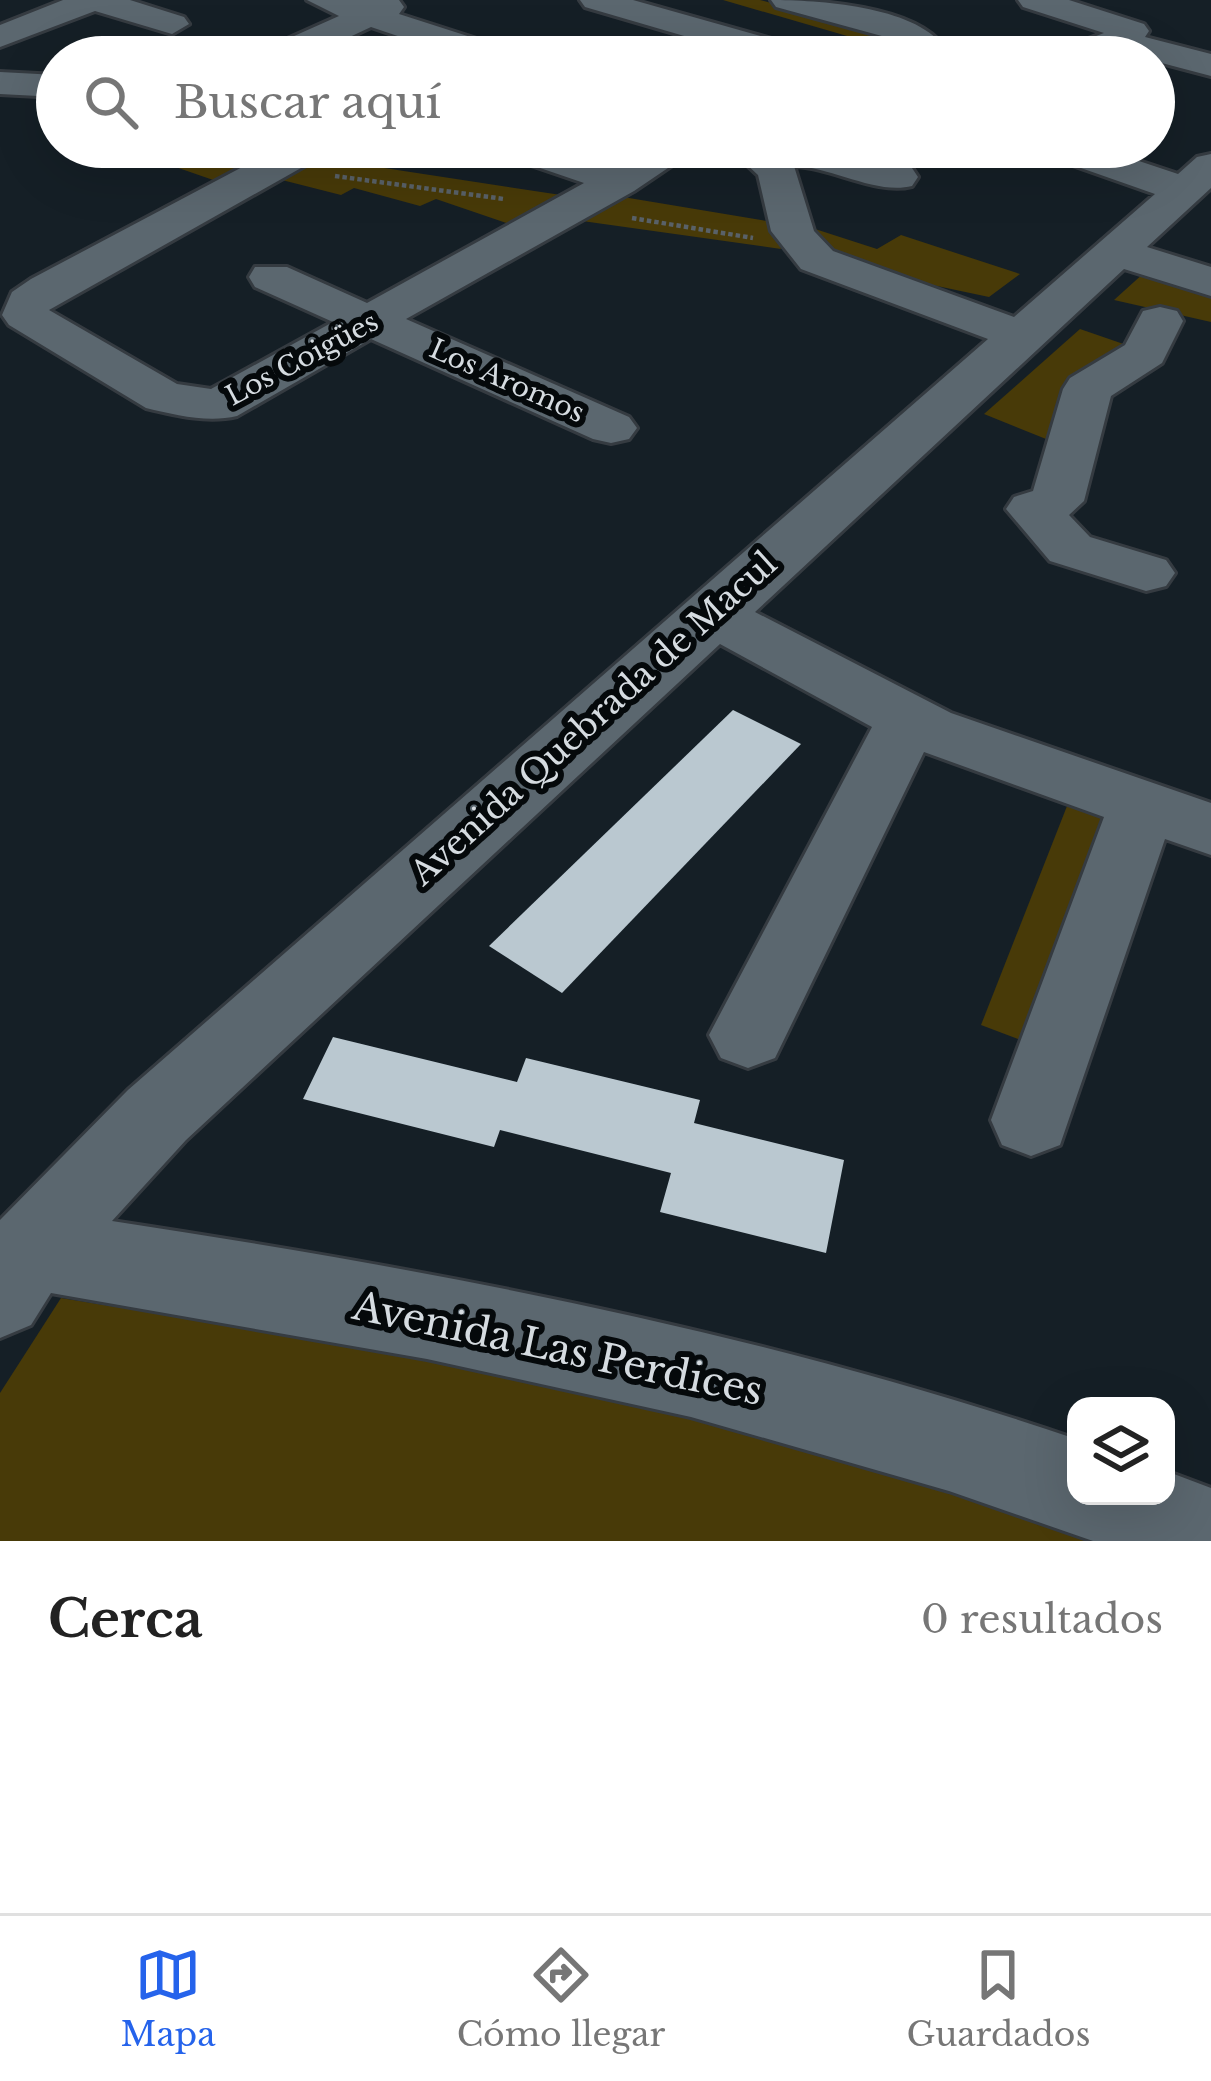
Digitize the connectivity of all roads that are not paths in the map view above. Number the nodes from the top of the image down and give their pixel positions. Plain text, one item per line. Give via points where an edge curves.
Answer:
1 (94, 0) edge
2 (324, 0) edge
3 (597, 0) edge
4 (788, 0) edge
5 (1035, 0) edge
6 (385, 8) edge
7 (172, 24) dead end
8 (324, 36) edge
9 (446, 36) edge
10 (721, 36) edge
11 (912, 36) edge
12 (1126, 36) edge
13 (0, 37) edge
14 (1175, 45) edge
15 (1211, 51) edge
16 (1175, 53) edge
17 (1211, 65) edge
18 (0, 83) edge
19 (36, 85) edge
20 (267, 168) edge
21 (578, 168) edge
22 (644, 168) edge
23 (775, 168) edge
24 (870, 168) edge
25 (1152, 168) edge
26 (250, 176) junction
27 (898, 177) dead end
28 (1197, 178) edge
29 (620, 182) junction
30 (304, 193) dead end
31 (1114, 251) junction
32 (271, 277) dead end
33 (1211, 282) edge
34 (1041, 314) junction
35 (374, 321) junction
36 (1160, 321) junction
37 (1211, 329) edge
38 (611, 428) dead end
39 (1146, 573) dead end
40 (710, 613) junction
41 (908, 719) junction
42 (1142, 806) junction
43 (1211, 829) edge
44 (748, 1035) dead end
45 (1030, 1120) dead end
46 (15, 1272) edge
47 (1067, 1484) edge
48 (1125, 1505) edge
49 (1211, 1537) edge

1 - 7 street
1 - 13 street
2 - 6 street
3 - 10 street
4 - 11 street
5 - 12 street
6 - 8 street
6 - 9 street
14 - 15 street
16 - 17 street
18 - 19 street
20 - 26 street, Los Coigües
21 - 29 street
22 - 29 street, Los Coigües
23 - 34 street via 796,245 850,276
24 - 27 street
25 - 28 street
26 - 30 street
26 - 35 street, Los Coigües via 47,289 28,302 25,315 164,397 219,405
28 - 31 street, Avenida Quebrada de Macul
29 - 35 street, Los Coigües
31 - 33 street
31 - 34 street, Avenida Quebrada de Macul
32 - 35 street, Los Aromos
34 - 36 street
34 - 40 street, Avenida Quebrada de Macul
35 - 38 street, Los Aromos
36 - 37 street
36 - 39 street via 1145,353 1088,388 1057,501 1033,509 1070,549
40 - 41 street
40 - 46 street, Avenida Quebrada de Macul via 157,1114
41 - 42 street
41 - 44 street
42 - 43 street
42 - 45 street
46 - 47 street, Avenida Las Perdices via 543,1338 829,1409
48 - 49 street

